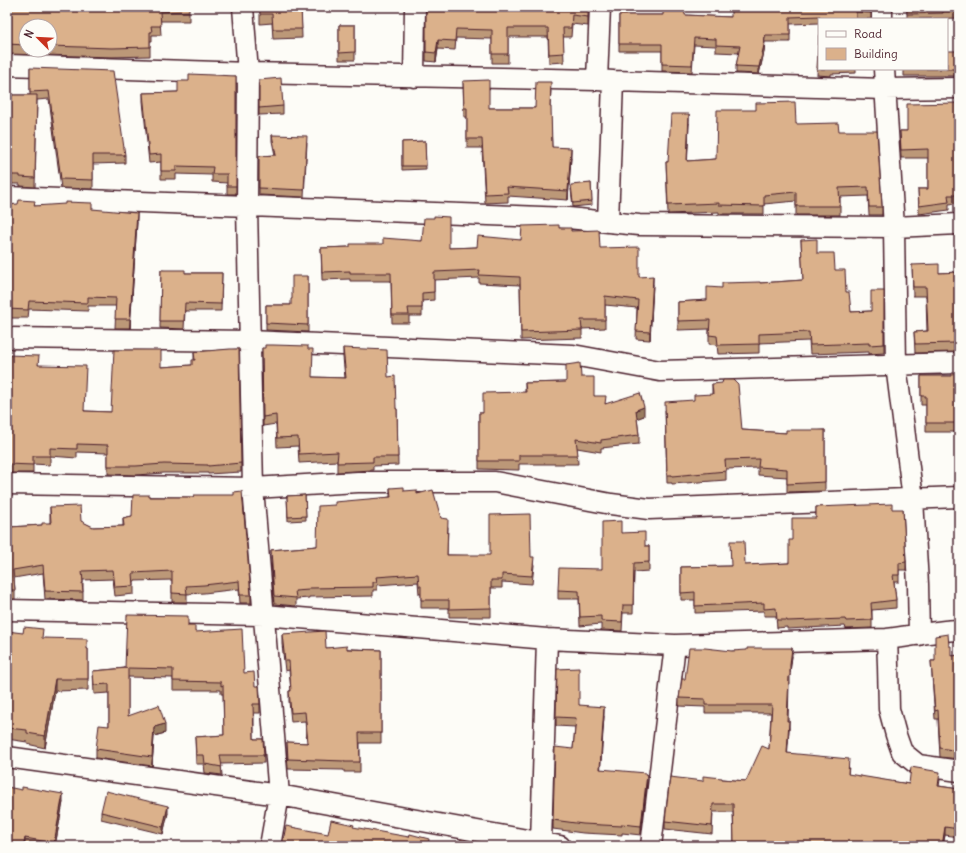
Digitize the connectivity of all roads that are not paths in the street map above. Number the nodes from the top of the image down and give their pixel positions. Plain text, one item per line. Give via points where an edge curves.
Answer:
1 (243, 7) edge
2 (414, 7) edge
3 (600, 7) edge
4 (882, 7) edge
5 (882, 18) edge
6 (7, 65) edge
7 (884, 70) edge
8 (248, 72) junction
9 (414, 77) junction
10 (605, 80) junction
11 (959, 88) edge
12 (885, 89) junction
13 (7, 197) edge
14 (247, 207) junction
15 (608, 222) junction
16 (959, 224) edge
17 (894, 227) junction
18 (7, 338) edge
19 (250, 341) junction
20 (959, 364) edge
21 (896, 365) junction
22 (7, 484) edge
23 (254, 488) junction
24 (959, 497) edge
25 (913, 499) junction
26 (7, 610) edge
27 (264, 615) junction
28 (959, 630) edge
29 (919, 635) junction
30 (546, 639) junction
31 (887, 639) junction
32 (675, 645) junction
33 (7, 757) edge
34 (959, 771) edge
35 (279, 795) junction
36 (550, 844) edge
37 (270, 846) edge
38 (651, 846) edge

1 - 8 street
2 - 9 street
3 - 10 street
4 - 5 street
6 - 8 street
7 - 12 street
8 - 9 street
8 - 14 street
9 - 10 street
10 - 12 street
10 - 15 street
11 - 12 street
12 - 17 street
13 - 14 street
14 - 15 street via 568,218
14 - 19 street
15 - 17 street via 639,225
16 - 17 street
17 - 21 street
18 - 19 street
19 - 21 street via 573,355 660,371
19 - 23 street
20 - 21 street
21 - 25 street
22 - 23 street
23 - 25 street via 358,482 495,482 649,509
23 - 27 street
24 - 25 street
25 - 29 street
26 - 27 street
27 - 30 street
27 - 35 street
28 - 29 street
29 - 31 street
30 - 32 street
30 - 36 street
31 - 32 street
31 - 34 street via 889,709 902,752 918,765
32 - 38 street
33 - 35 street
35 - 36 street
35 - 37 street

